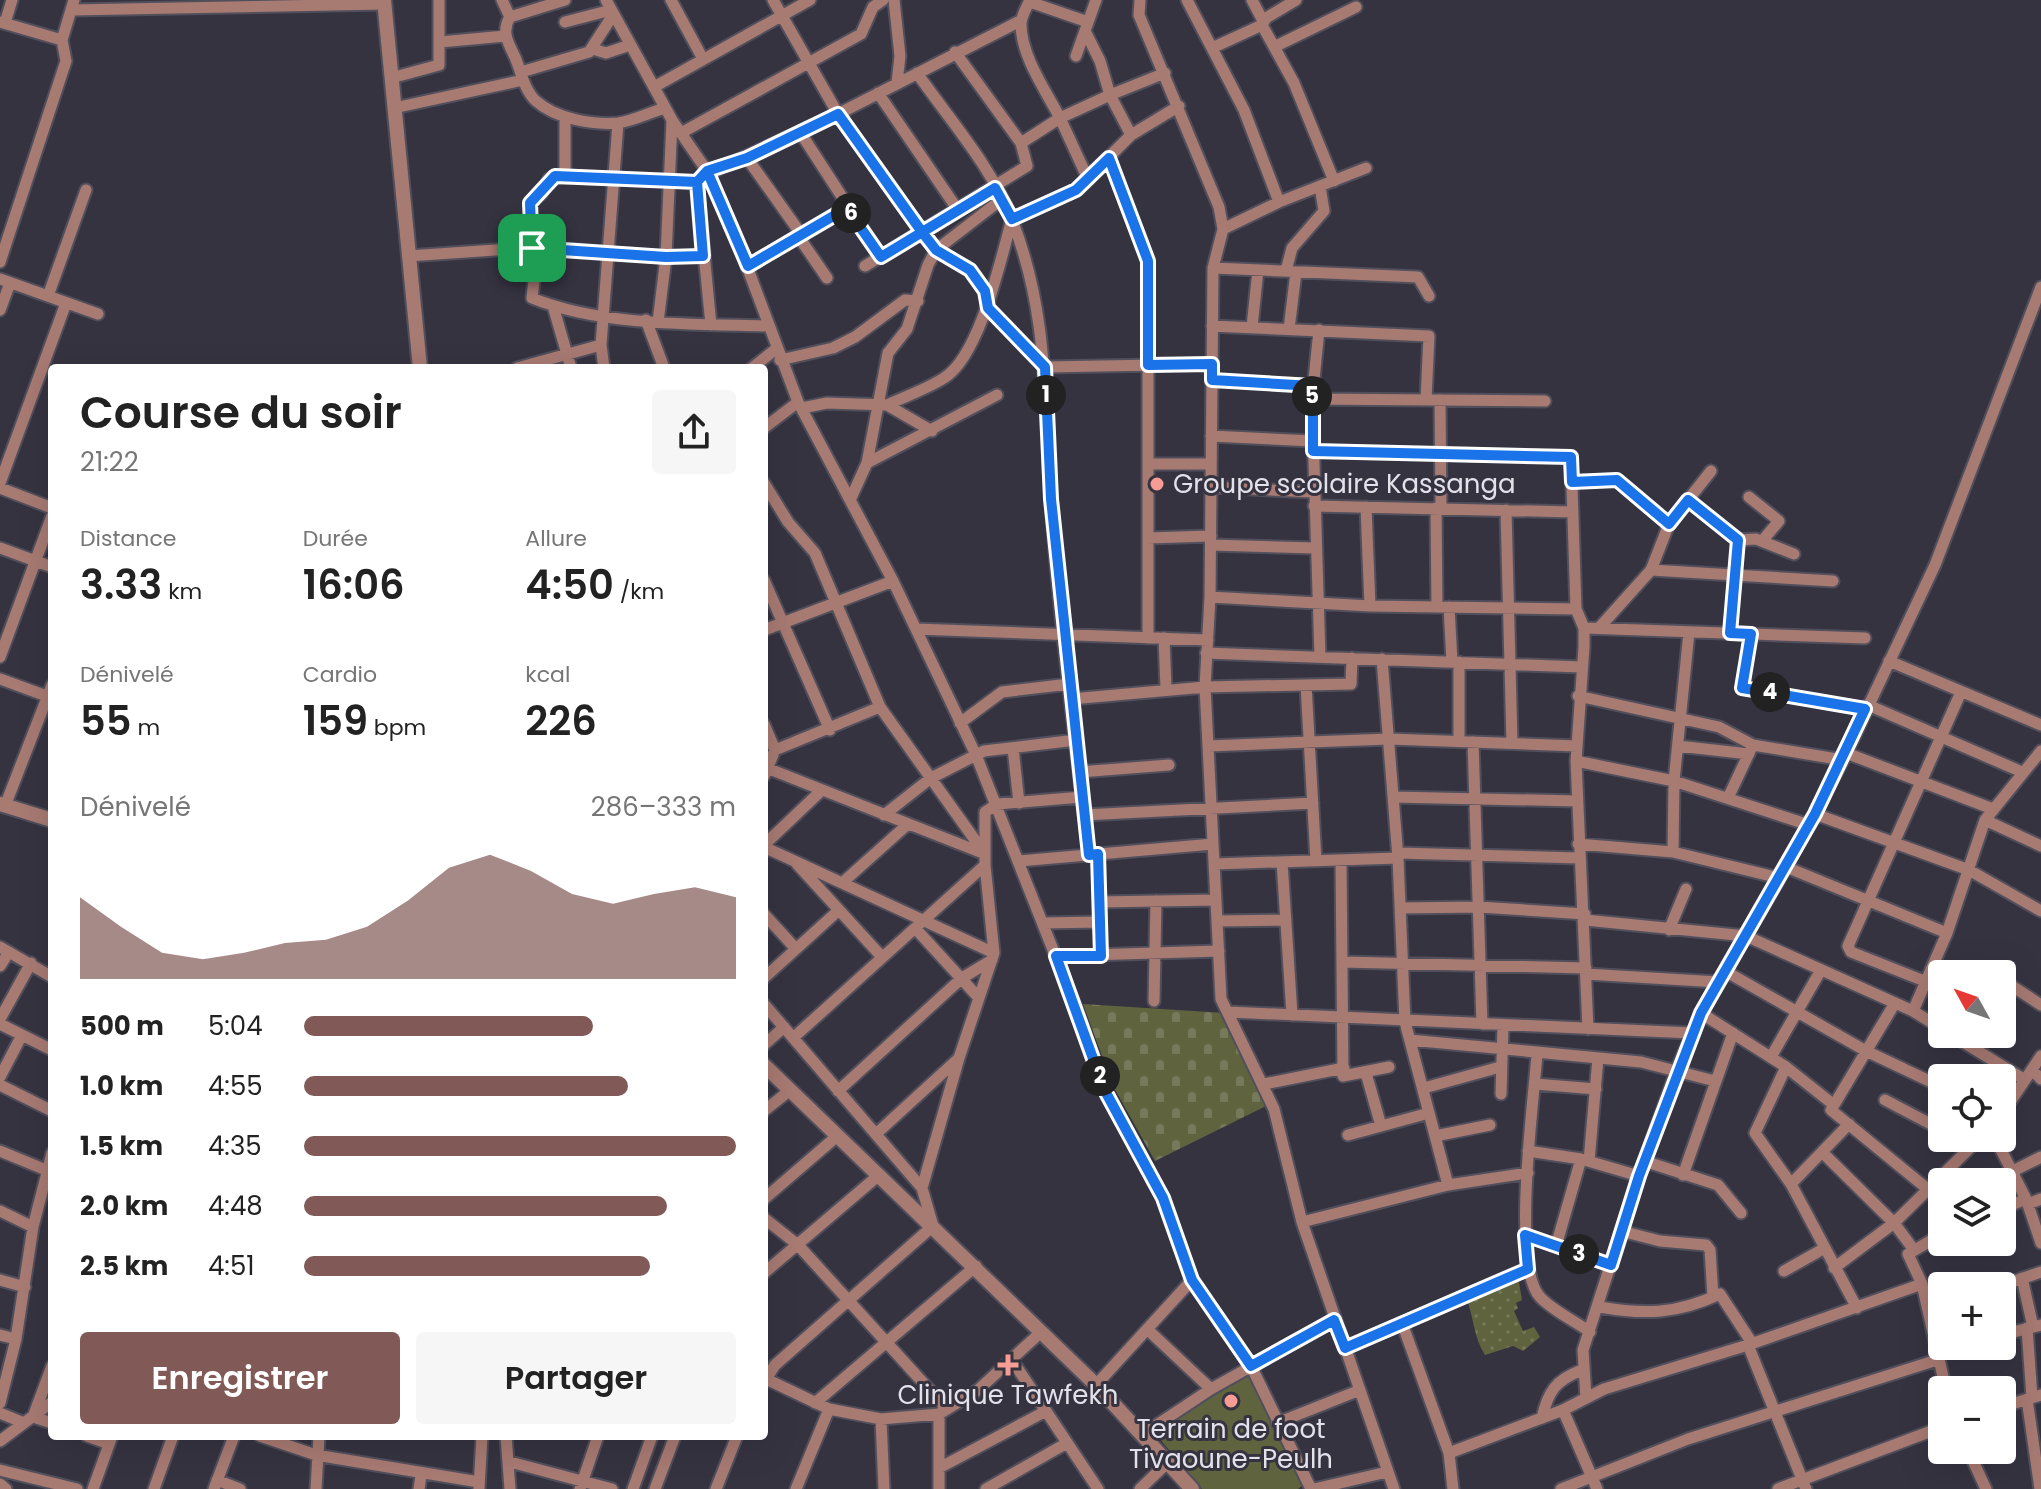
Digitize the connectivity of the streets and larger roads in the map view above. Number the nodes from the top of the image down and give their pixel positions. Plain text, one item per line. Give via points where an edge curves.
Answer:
1 (12, 0) edge
2 (439, 0) edge
3 (502, 0) edge
4 (565, 0) edge
5 (671, 0) edge
6 (773, 0) edge
7 (810, 0) edge
8 (894, 0) edge
9 (1096, 0) edge
10 (1140, 0) edge
11 (1187, 0) edge
12 (1252, 0) edge
13 (1296, 0) edge
14 (1030, 1) edge
15 (384, 2) edge
16 (875, 2) edge
17 (162, 4) edge
18 (72, 5) edge
19 (1356, 7) dead end
20 (610, 8) edge
21 (783, 15) junction
22 (510, 17) junction
23 (1020, 21) junction
24 (565, 22) dead end
25 (1262, 23) junction
26 (2, 25) edge
27 (1086, 27) junction
28 (505, 36) junction
29 (62, 40) junction
30 (440, 42) junction
31 (630, 45) junction
32 (1274, 47) junction
33 (1212, 48) junction
34 (593, 49) junction
35 (955, 52) junction
36 (1076, 56) dead end
37 (703, 59) junction
38 (811, 64) junction
39 (917, 73) junction
40 (1165, 73) junction
41 (522, 76) junction
42 (391, 78) junction
43 (897, 83) junction
44 (654, 87) junction
45 (878, 93) junction
46 (1110, 95) junction
47 (1179, 106) junction
48 (394, 108) junction
49 (665, 108) junction
50 (838, 114) junction
51 (565, 117) junction
52 (1060, 118) junction
53 (672, 120) junction
54 (618, 123) junction
55 (800, 132) junction
56 (681, 133) junction
57 (1131, 135) junction
58 (1021, 143) junction
59 (747, 158) junction
60 (1109, 158) junction
61 (1366, 168) dead end
62 (707, 171) junction
63 (565, 177) junction
64 (1088, 179) junction
65 (614, 181) junction
66 (1334, 181) junction
67 (669, 182) junction
68 (697, 182) junction
69 (1320, 186) junction
70 (995, 188) junction
71 (86, 190) dead end
72 (1002, 199) junction
73 (1279, 202) junction
74 (847, 208) junction
75 (958, 210) junction
76 (1012, 219) junction
77 (1223, 229) junction
78 (922, 232) junction
79 (800, 235) junction
80 (535, 247) junction
81 (936, 250) junction
82 (608, 253) junction
83 (408, 256) junction
84 (703, 256) junction
85 (666, 257) junction
86 (881, 257) junction
87 (0, 262) edge
88 (748, 266) junction
89 (865, 266) dead end
90 (1213, 268) junction
91 (1258, 270) junction
92 (1291, 272) junction
93 (827, 278) dead end
94 (5, 281) edge
95 (2041, 287) edge
96 (48, 296) junction
97 (1429, 296) dead end
98 (918, 301) junction
99 (66, 303) junction
100 (553, 306) junction
101 (988, 308) junction
102 (0, 310) edge
103 (98, 314) dead end
104 (603, 314) junction
105 (652, 321) junction
106 (711, 325) junction
107 (767, 326) junction
108 (1212, 326) junction
109 (1252, 327) junction
110 (1289, 329) junction
111 (1319, 330) junction
112 (601, 345) junction
113 (567, 354) junction
114 (778, 354) junction
115 (420, 364) edge
116 (531, 364) edge
117 (570, 364) edge
118 (603, 364) edge
119 (663, 364) edge
120 (759, 364) edge
121 (1212, 364) junction
122 (1148, 365) junction
123 (1045, 367) junction
124 (1212, 380) junction
125 (1313, 386) junction
126 (997, 395) dead end
127 (1312, 399) junction
128 (1426, 400) junction
129 (1440, 400) junction
130 (1545, 401) dead end
131 (882, 404) junction
132 (800, 405) junction
133 (768, 425) edge
134 (932, 431) junction
135 (1211, 436) junction
136 (1313, 446) junction
137 (1440, 454) junction
138 (867, 463) junction
139 (1148, 464) junction
140 (1211, 464) junction
141 (1711, 471) dead end
142 (1572, 482) junction
143 (0, 485) edge
144 (1211, 487) junction
145 (768, 490) edge
146 (1313, 492) junction
147 (1749, 497) dead end
148 (851, 498) junction
149 (1688, 500) junction
150 (48, 506) edge
151 (1314, 506) junction
152 (1366, 507) junction
153 (1438, 508) junction
154 (1506, 510) junction
155 (1573, 512) junction
156 (1669, 524) junction
157 (48, 527) edge
158 (1148, 538) junction
159 (1211, 540) junction
160 (1738, 540) junction
161 (1762, 541) junction
162 (0, 548) edge
163 (1314, 548) junction
164 (1794, 554) dead end
165 (35, 561) junction
166 (48, 566) edge
167 (1651, 570) junction
168 (1735, 575) junction
169 (893, 581) junction
170 (1833, 581) dead end
171 (768, 589) edge
172 (1210, 597) junction
173 (1316, 601) junction
174 (836, 603) junction
175 (1370, 606) junction
176 (1443, 607) junction
177 (1508, 608) junction
178 (1576, 609) junction
179 (0, 612) edge
180 (15, 618) junction
181 (783, 623) junction
182 (1584, 628) junction
183 (1599, 628) junction
184 (768, 629) edge
185 (916, 629) junction
186 (1689, 632) junction
187 (1730, 633) junction
188 (1751, 634) junction
189 (1064, 635) junction
190 (1148, 638) junction
191 (1164, 638) junction
192 (1865, 638) dead end
193 (1207, 646) junction
194 (0, 657) edge
195 (1320, 657) junction
196 (1352, 658) junction
197 (1382, 659) junction
198 (1889, 661) junction
199 (1455, 662) junction
200 (1510, 664) junction
201 (1581, 667) junction
202 (0, 679) edge
203 (1069, 684) junction
204 (1306, 685) junction
205 (1205, 687) junction
206 (1166, 689) junction
207 (48, 692) edge
208 (1961, 692) junction
209 (1578, 696) junction
210 (1071, 699) junction
211 (48, 700) edge
212 (880, 707) junction
213 (1866, 707) junction
214 (1680, 718) junction
215 (960, 723) junction
216 (2041, 725) edge
217 (830, 730) junction
218 (768, 733) edge
219 (1941, 737) junction
220 (1389, 739) junction
221 (1076, 740) junction
222 (1459, 741) junction
223 (1309, 742) junction
224 (1473, 742) junction
225 (1512, 743) junction
226 (1208, 746) junction
227 (1577, 746) junction
228 (1678, 746) junction
229 (1013, 748) junction
230 (775, 750) junction
231 (1751, 750) junction
232 (2041, 751) edge
233 (976, 755) junction
234 (1844, 756) junction
235 (1576, 761) junction
236 (768, 765) edge
237 (1169, 765) dead end
238 (768, 772) edge
239 (1079, 772) junction
240 (2022, 772) junction
241 (931, 778) junction
242 (1674, 781) junction
243 (1921, 781) junction
244 (822, 790) junction
245 (1082, 797) junction
246 (1393, 797) junction
247 (1728, 798) junction
248 (1475, 799) junction
249 (1577, 801) junction
250 (1019, 803) junction
251 (1313, 803) junction
252 (997, 804) junction
253 (3, 805) edge
254 (1211, 809) junction
255 (1993, 809) junction
256 (1815, 814) junction
257 (884, 815) junction
258 (1084, 815) junction
259 (48, 819) edge
260 (1985, 820) junction
261 (908, 824) junction
262 (1809, 825) junction
263 (768, 842) edge
264 (1894, 843) junction
265 (1213, 844) junction
266 (1578, 844) junction
267 (2041, 846) edge
268 (768, 848) edge
269 (1673, 852) junction
270 (1093, 855) junction
271 (1398, 855) junction
272 (1477, 855) junction
273 (1579, 858) junction
274 (985, 860) junction
275 (1341, 860) junction
276 (794, 861) junction
277 (1019, 861) junction
278 (1316, 861) junction
279 (1282, 862) junction
280 (1214, 864) junction
281 (1969, 870) junction
282 (1783, 873) junction
283 (842, 883) junction
284 (1686, 889) dead end
285 (1869, 899) junction
286 (1216, 900) junction
287 (1156, 901) junction
288 (1099, 902) junction
289 (1479, 907) junction
290 (1400, 908) junction
291 (839, 910) junction
292 (2041, 911) edge
293 (1585, 917) junction
294 (768, 918) edge
295 (1286, 920) junction
296 (1217, 921) junction
297 (1100, 922) junction
298 (1043, 923) junction
299 (919, 924) junction
300 (1669, 930) junction
301 (1947, 933) junction
302 (1746, 936) junction
303 (796, 949) junction
304 (4, 950) edge
305 (1219, 951) junction
306 (1155, 955) junction
307 (1056, 956) junction
308 (1101, 956) junction
309 (882, 957) junction
310 (993, 957) junction
311 (1343, 962) junction
312 (31, 963) junction
313 (1403, 964) junction
314 (0, 966) edge
315 (1481, 966) junction
316 (1821, 970) junction
317 (1586, 971) junction
318 (1725, 971) junction
319 (48, 974) edge
320 (768, 974) edge
321 (962, 978) junction
322 (1926, 981) junction
323 (1718, 982) junction
324 (2016, 989) edge
325 (979, 998) junction
326 (1154, 1001) dead end
327 (1895, 1003) junction
328 (2041, 1005) edge
329 (768, 1009) edge
330 (1913, 1011) junction
331 (1229, 1012) junction
332 (1797, 1012) junction
333 (1701, 1013) junction
334 (1292, 1015) junction
335 (1343, 1017) junction
336 (1928, 1020) edge
337 (0, 1022) edge
338 (1405, 1022) junction
339 (1482, 1024) junction
340 (1503, 1025) junction
341 (784, 1027) junction
342 (1588, 1029) junction
343 (1692, 1033) junction
344 (1733, 1033) junction
345 (22, 1035) junction
346 (793, 1038) junction
347 (1410, 1040) junction
348 (768, 1041) edge
349 (48, 1048) edge
350 (1977, 1048) edge
351 (1501, 1051) junction
352 (1866, 1051) junction
353 (1537, 1054) junction
354 (2041, 1056) edge
355 (1771, 1057) junction
356 (959, 1058) junction
357 (1598, 1058) junction
358 (1389, 1067) dead end
359 (1500, 1067) junction
360 (1786, 1067) junction
361 (1344, 1068) junction
362 (768, 1069) edge
363 (1677, 1069) junction
364 (1366, 1073) junction
365 (0, 1077) edge
366 (2033, 1077) edge
367 (1928, 1080) edge
368 (1715, 1081) junction
369 (1264, 1084) junction
370 (1535, 1084) junction
371 (0, 1085) edge
372 (1424, 1088) junction
373 (1596, 1089) junction
374 (789, 1091) junction
375 (838, 1091) junction
376 (1501, 1094) dead end
377 (2016, 1097) edge
378 (1885, 1100) dead end
379 (1834, 1105) junction
380 (768, 1108) edge
381 (48, 1109) edge
382 (1429, 1113) junction
383 (1928, 1123) edge
384 (1849, 1124) junction
385 (1490, 1125) dead end
386 (1381, 1126) junction
387 (876, 1134) junction
388 (1348, 1135) dead end
389 (1435, 1136) junction
390 (836, 1137) junction
391 (0, 1151) edge
392 (1528, 1151) junction
393 (1967, 1152) edge
394 (1823, 1153) junction
395 (2041, 1157) edge
396 (1585, 1160) junction
397 (1644, 1161) junction
398 (48, 1164) edge
399 (1952, 1168) edge
400 (46, 1170) junction
401 (2016, 1170) edge
402 (1528, 1173) junction
403 (879, 1175) junction
404 (1683, 1175) junction
405 (1639, 1176) junction
406 (2016, 1178) edge
407 (1791, 1184) junction
408 (1448, 1185) junction
409 (922, 1188) junction
410 (1928, 1189) edge
411 (1928, 1193) edge
412 (768, 1196) edge
413 (2041, 1199) edge
414 (2027, 1202) junction
415 (2016, 1205) edge
416 (0, 1211) edge
417 (1741, 1213) dead end
418 (768, 1221) edge
419 (1302, 1222) junction
420 (1894, 1223) junction
421 (933, 1226) junction
422 (33, 1227) junction
423 (1621, 1231) junction
424 (1525, 1235) junction
425 (1928, 1242) edge
426 (2041, 1243) edge
427 (798, 1245) junction
428 (1556, 1246) junction
429 (1823, 1249) junction
430 (1914, 1250) junction
431 (1611, 1265) junction
432 (976, 1266) junction
433 (1834, 1268) junction
434 (1528, 1269) junction
435 (768, 1270) edge
436 (1784, 1271) dead end
437 (2041, 1272) edge
438 (2022, 1278) junction
439 (0, 1280) edge
440 (1192, 1280) junction
441 (2016, 1280) edge
442 (1922, 1284) junction
443 (25, 1287) junction
444 (1713, 1297) junction
445 (845, 1301) junction
446 (1600, 1307) junction
447 (1857, 1308) junction
448 (1928, 1310) edge
449 (1334, 1320) junction
450 (1402, 1323) junction
451 (2034, 1326) edge
452 (1147, 1329) junction
453 (1590, 1332) junction
454 (1040, 1333) junction
455 (0, 1335) edge
456 (16, 1339) junction
457 (885, 1343) junction
458 (1750, 1344) junction
459 (1345, 1348) junction
460 (1928, 1359) edge
461 (1012, 1360) junction
462 (1251, 1366) junction
463 (1582, 1370) junction
464 (48, 1375) edge
465 (768, 1375) edge
466 (768, 1380) edge
467 (1096, 1385) junction
468 (1211, 1389) junction
469 (1360, 1390) junction
470 (2033, 1397) edge
471 (1586, 1398) junction
472 (0, 1403) edge
473 (815, 1403) junction
474 (48, 1405) edge
475 (829, 1409) junction
476 (1563, 1410) junction
477 (1046, 1411) junction
478 (1775, 1411) junction
479 (943, 1412) junction
480 (0, 1413) edge
481 (1542, 1418) junction
482 (881, 1419) junction
483 (28, 1420) junction
484 (48, 1422) edge
485 (1277, 1423) junction
486 (1928, 1433) edge
487 (1143, 1434) junction
488 (110, 1440) edge
489 (172, 1440) edge
490 (233, 1440) edge
491 (272, 1440) edge
492 (318, 1440) edge
493 (482, 1440) edge
494 (507, 1440) edge
495 (597, 1440) edge
496 (651, 1440) edge
497 (673, 1440) edge
498 (732, 1440) edge
499 (0, 1441) edge
500 (1067, 1443) junction
501 (1449, 1453) junction
502 (316, 1455) junction
503 (510, 1462) junction
504 (1168, 1462) junction
505 (1974, 1464) edge
506 (939, 1468) junction
507 (0, 1470) edge
508 (1387, 1472) junction
509 (421, 1475) junction
510 (1595, 1483) edge
511 (0, 1484) edge
512 (216, 1485) edge
513 (582, 1485) edge
514 (1804, 1485) edge
515 (479, 1486) edge
516 (1092, 1487) edge
517 (6, 1489) edge
518 (77, 1489) edge
519 (93, 1489) edge
520 (154, 1489) edge
521 (240, 1489) edge
522 (316, 1489) edge
523 (419, 1489) edge
524 (510, 1489) edge
525 (612, 1489) edge
526 (633, 1489) edge
527 (655, 1489) edge
528 (716, 1489) edge
529 (796, 1489) edge
530 (884, 1489) edge
531 (939, 1489) edge
532 (986, 1489) edge
533 (1140, 1489) edge
534 (1192, 1489) edge
535 (1312, 1489) edge
536 (1394, 1489) edge
537 (1453, 1489) edge
538 (1561, 1489) edge
539 (1778, 1489) edge
540 (1986, 1489) edge
541 (2040, 1489) edge

1 - 26 street
2 - 30 street
3 - 22 street
4 - 22 street
5 - 37 street
6 - 21 street
7 - 21 street
8 - 43 street
9 - 27 street
10 - 40 street via 1139,15
11 - 33 street
12 - 25 street
13 - 25 street
14 - 23 street
14 - 27 street
15 - 17 street
15 - 42 street
16 - 38 street via 861,34
17 - 18 street
18 - 29 street
19 - 32 street
20 - 24 street
20 - 31 street
20 - 34 street
21 - 37 street
21 - 38 street
22 - 28 street
23 - 35 street
23 - 52 street via 1027,51
25 - 32 street
25 - 33 street
26 - 29 street
27 - 36 street
27 - 46 street
28 - 30 street
28 - 41 street
29 - 87 street via 66,61
30 - 42 street via 439,65
31 - 34 street via 606,53
31 - 44 street
32 - 66 street
33 - 73 street via 1244,110
34 - 41 street
35 - 39 street
35 - 58 street
37 - 44 street
38 - 50 street
38 - 56 street
39 - 43 street
39 - 70 street
40 - 46 street
40 - 47 street
41 - 48 street
41 - 51 street via 537,102
42 - 48 street
43 - 45 street
44 - 49 street
45 - 50 street
45 - 75 street
46 - 52 street
46 - 57 street
47 - 57 street
47 - 77 street
48 - 83 street
49 - 53 street
49 - 54 street
50 - 55 street
50 - 78 street
51 - 54 street
51 - 63 street
52 - 58 street
52 - 64 street
53 - 56 street
53 - 67 street
54 - 65 street
55 - 59 street
55 - 74 street
56 - 62 street
57 - 60 street
58 - 70 street via 1027,166
59 - 62 street
59 - 79 street
60 - 64 street
60 - 122 street via 1148,261
61 - 66 street
62 - 68 street
62 - 88 street
63 - 65 street
63 - 80 street via 549,179 530,203
64 - 76 street via 1076,190
65 - 67 street
65 - 82 street
66 - 69 street
67 - 68 street
67 - 85 street
68 - 84 street
69 - 73 street
69 - 92 street via 1324,211 1292,248
70 - 72 street
70 - 75 street
71 - 96 street
72 - 76 street
72 - 81 street
73 - 77 street
74 - 79 street
74 - 86 street
75 - 78 street
76 - 101 street
76 - 123 street via 1038,304
77 - 90 street
78 - 81 street
78 - 86 street
79 - 88 street
79 - 93 street
80 - 82 street
80 - 83 street
80 - 100 street via 532,298
81 - 98 street
81 - 101 street via 970,270 985,291
82 - 85 street
82 - 104 street
83 - 115 street
84 - 85 street
84 - 106 street
85 - 105 street
86 - 89 street
88 - 107 street
90 - 91 street
90 - 108 street
91 - 92 street
91 - 109 street
92 - 97 street via 1418,277
92 - 110 street
94 - 96 street
94 - 102 street
95 - 198 street via 1935,565
96 - 99 street
98 - 114 street via 905,300 833,348
98 - 131 street via 907,329 891,346
99 - 103 street
99 - 143 street
100 - 104 street
100 - 113 street
101 - 123 street
101 - 131 street via 956,368 945,378
104 - 105 street
104 - 112 street
105 - 106 street
105 - 119 street
106 - 107 street
107 - 114 street
108 - 109 street
108 - 121 street
109 - 110 street
110 - 111 street
111 - 125 street
111 - 128 street via 1429,336
112 - 113 street
112 - 118 street
113 - 116 street
113 - 117 street
114 - 120 street
114 - 132 street
121 - 122 street
121 - 124 street
122 - 123 street
122 - 139 street
123 - 189 street
124 - 125 street
124 - 135 street
125 - 127 street
126 - 134 street
127 - 128 street
127 - 136 street
128 - 129 street
129 - 130 street
129 - 137 street
131 - 132 street
131 - 134 street
131 - 138 street
132 - 133 street
132 - 148 street
134 - 138 street
135 - 136 street
135 - 140 street
136 - 137 street
136 - 146 street
137 - 142 street via 1571,457
137 - 153 street
138 - 148 street
139 - 140 street
139 - 158 street
140 - 144 street
141 - 149 street
142 - 155 street
142 - 156 street via 1617,480
143 - 150 street
144 - 146 street
144 - 159 street
145 - 174 street via 815,553
146 - 151 street
147 - 161 street via 1779,521
148 - 169 street
149 - 156 street
149 - 160 street
151 - 152 street
151 - 163 street
152 - 153 street
152 - 175 street
153 - 154 street
153 - 176 street
154 - 155 street
154 - 177 street
155 - 178 street
156 - 167 street
157 - 165 street
158 - 159 street
158 - 190 street
159 - 163 street
159 - 172 street
160 - 161 street
160 - 168 street
161 - 164 street
162 - 165 street
163 - 173 street
165 - 166 street
165 - 180 street
167 - 168 street
167 - 183 street
168 - 170 street
168 - 187 street
169 - 174 street
169 - 185 street
171 - 181 street
172 - 173 street
172 - 193 street
173 - 175 street
173 - 195 street
174 - 181 street
174 - 212 street
175 - 176 street
176 - 177 street
176 - 199 street
177 - 178 street
177 - 200 street
178 - 182 street
179 - 180 street
180 - 194 street
181 - 184 street
181 - 217 street
182 - 183 street
182 - 201 street
183 - 186 street
185 - 189 street
185 - 215 street
186 - 187 street
186 - 214 street
187 - 188 street
188 - 192 street
188 - 213 street via 1742,688
189 - 190 street
189 - 203 street
190 - 191 street
191 - 193 street
191 - 206 street
193 - 195 street
193 - 205 street
195 - 196 street
196 - 197 street
196 - 204 street via 1351,684
197 - 199 street
197 - 220 street
198 - 208 street
198 - 213 street
199 - 200 street
199 - 222 street
200 - 201 street
200 - 225 street
201 - 209 street
202 - 207 street
203 - 210 street
203 - 215 street via 1002,692
204 - 205 street
204 - 223 street
205 - 206 street
205 - 226 street
206 - 210 street
208 - 216 street
208 - 219 street
209 - 214 street
209 - 227 street
210 - 221 street
211 - 253 street
212 - 217 street
212 - 241 street
213 - 219 street
213 - 234 street
214 - 228 street
214 - 231 street via 1719,727
215 - 233 street
217 - 230 street
218 - 230 street
219 - 240 street
219 - 243 street
220 - 222 street
220 - 223 street
220 - 246 street
221 - 229 street
221 - 239 street
222 - 224 street
223 - 226 street
223 - 251 street
224 - 225 street
224 - 248 street
225 - 227 street
226 - 254 street
227 - 235 street
228 - 231 street
228 - 242 street
229 - 233 street
229 - 250 street
230 - 236 street
231 - 234 street
231 - 247 street
232 - 240 street
233 - 241 street
233 - 252 street
234 - 243 street
234 - 256 street
235 - 242 street
235 - 249 street
237 - 239 street
238 - 244 street
239 - 245 street
240 - 255 street
241 - 257 street
241 - 274 street
242 - 247 street
242 - 269 street
243 - 255 street
243 - 264 street
244 - 257 street
244 - 263 street
245 - 250 street
245 - 258 street
246 - 248 street
246 - 271 street
247 - 262 street
248 - 249 street
248 - 272 street
249 - 266 street
250 - 252 street
251 - 254 street
251 - 278 street
252 - 274 street via 983,817
252 - 277 street
253 - 259 street
254 - 258 street
254 - 265 street
255 - 260 street
256 - 262 street
256 - 264 street
257 - 261 street
258 - 270 street
260 - 267 street
260 - 281 street
261 - 274 street
261 - 283 street
262 - 282 street
264 - 281 street
264 - 285 street
265 - 270 street
265 - 280 street
266 - 269 street
266 - 273 street
268 - 276 street
269 - 282 street
270 - 277 street
270 - 288 street
271 - 272 street
271 - 275 street
271 - 290 street
272 - 273 street
272 - 289 street
273 - 293 street
274 - 299 street
274 - 310 street
275 - 278 street
275 - 311 street
276 - 283 street
276 - 291 street
277 - 298 street
278 - 279 street
279 - 280 street
279 - 295 street
280 - 286 street
281 - 292 street
281 - 301 street
282 - 285 street
282 - 302 street
283 - 299 street
284 - 300 street
285 - 301 street
285 - 322 street via 1848,949
286 - 287 street
286 - 296 street
287 - 288 street
287 - 306 street
288 - 297 street
289 - 290 street
289 - 293 street
289 - 315 street
290 - 313 street
291 - 303 street
291 - 309 street
293 - 300 street
293 - 317 street
294 - 303 street
295 - 296 street
295 - 334 street
296 - 305 street
297 - 298 street
297 - 308 street
298 - 307 street
299 - 309 street
299 - 310 street
299 - 321 street
300 - 302 street
301 - 322 street
302 - 316 street
302 - 318 street
303 - 320 street
304 - 312 street
304 - 314 street
305 - 306 street
305 - 331 street via 1221,999
306 - 308 street
306 - 326 street
307 - 308 street
307 - 440 street via 1104,1089 1163,1198
309 - 346 street
310 - 321 street
310 - 325 street
311 - 313 street
311 - 335 street
312 - 319 street
312 - 337 street
313 - 315 street
313 - 338 street
315 - 317 street
315 - 339 street
316 - 327 street
316 - 332 street
317 - 323 street
317 - 342 street
318 - 323 street
318 - 332 street
321 - 325 street
321 - 375 street
322 - 330 street
323 - 333 street
324 - 328 street
325 - 356 street
327 - 330 street
327 - 352 street
329 - 341 street
330 - 336 street
331 - 334 street
331 - 369 street
332 - 352 street
332 - 355 street
333 - 343 street
333 - 344 street
334 - 335 street
335 - 338 street
335 - 361 street
337 - 345 street
338 - 339 street
338 - 347 street
339 - 340 street
340 - 342 street
340 - 351 street
341 - 346 street
341 - 348 street
342 - 343 street
343 - 363 street
344 - 355 street
344 - 368 street
345 - 349 street
345 - 365 street
346 - 375 street
347 - 351 street
347 - 372 street
350 - 366 street
351 - 353 street
351 - 359 street
352 - 367 street
352 - 379 street
353 - 357 street
353 - 370 street
354 - 366 street
355 - 360 street
356 - 387 street
356 - 409 street
357 - 363 street
357 - 373 street
358 - 364 street
359 - 372 street
359 - 376 street
360 - 379 street
360 - 407 street via 1755,1133
361 - 364 street via 1347,1079
361 - 369 street
362 - 374 street
363 - 368 street
363 - 397 street
364 - 386 street
366 - 377 street
368 - 404 street
369 - 419 street
370 - 373 street
370 - 392 street
371 - 381 street
372 - 382 street
373 - 396 street
374 - 380 street
374 - 390 street
375 - 387 street
378 - 383 street
379 - 384 street via 1831,1110
382 - 386 street
382 - 389 street
384 - 394 street
384 - 410 street
385 - 389 street
386 - 388 street
387 - 409 street
389 - 408 street
390 - 403 street
390 - 412 street
391 - 400 street
392 - 396 street
392 - 402 street
393 - 399 street
394 - 407 street
394 - 420 street
395 - 401 street
396 - 405 street
396 - 428 street
397 - 404 street
397 - 405 street
398 - 400 street
400 - 422 street
402 - 408 street
402 - 424 street
403 - 421 street
403 - 427 street
404 - 417 street via 1718,1185
405 - 423 street
406 - 414 street
407 - 429 street
408 - 419 street
409 - 421 street
411 - 420 street
413 - 414 street
414 - 415 street
414 - 426 street
416 - 422 street
418 - 427 street
419 - 449 street
420 - 430 street
420 - 433 street
421 - 432 street
421 - 445 street
422 - 443 street
423 - 431 street
423 - 444 street via 1706,1245
424 - 428 street
424 - 434 street
425 - 430 street
427 - 435 street
427 - 445 street
428 - 431 street
429 - 433 street
429 - 436 street
430 - 442 street via 1908,1254
431 - 446 street
432 - 454 street
432 - 457 street
433 - 447 street
434 - 450 street
434 - 453 street via 1538,1296
437 - 438 street
438 - 441 street
438 - 451 street
439 - 443 street
440 - 452 street
440 - 462 street
442 - 447 street
442 - 448 street
443 - 456 street
444 - 446 street via 1658,1314
444 - 458 street via 1725,1297
445 - 457 street
445 - 465 street
446 - 453 street
447 - 458 street
449 - 459 street
449 - 462 street
450 - 459 street
450 - 501 street
451 - 470 street
452 - 467 street
452 - 468 street
453 - 463 street
454 - 461 street
454 - 467 street
455 - 456 street
456 - 472 street
457 - 473 street
457 - 479 street
458 - 471 street
458 - 478 street
459 - 469 street
460 - 478 street
461 - 477 street
461 - 479 street
462 - 468 street
462 - 485 street
463 - 471 street
463 - 481 street via 1554,1386
464 - 483 street
466 - 473 street
467 - 487 street
468 - 487 street
469 - 485 street
469 - 508 street
470 - 541 street
471 - 476 street
473 - 475 street
474 - 483 street
475 - 482 street
475 - 529 street
476 - 481 street
476 - 510 street
477 - 500 street
477 - 506 street
478 - 510 street via 1688,1439
478 - 514 street
479 - 482 street
479 - 506 street
480 - 483 street
481 - 501 street
482 - 530 street
483 - 484 street
483 - 499 street
485 - 535 street
486 - 514 street
487 - 504 street
488 - 519 street
489 - 520 street
490 - 512 street
491 - 502 street
492 - 502 street
493 - 515 street
494 - 503 street
495 - 513 street
496 - 526 street
497 - 527 street
498 - 528 street
500 - 516 street
500 - 532 street
501 - 537 street
502 - 509 street
502 - 522 street
503 - 513 street
503 - 524 street
504 - 533 street
504 - 534 street
505 - 540 street
506 - 531 street
507 - 518 street
508 - 535 street
508 - 536 street
509 - 515 street
509 - 523 street
510 - 538 street
511 - 517 street
512 - 521 street
513 - 525 street
514 - 539 street

